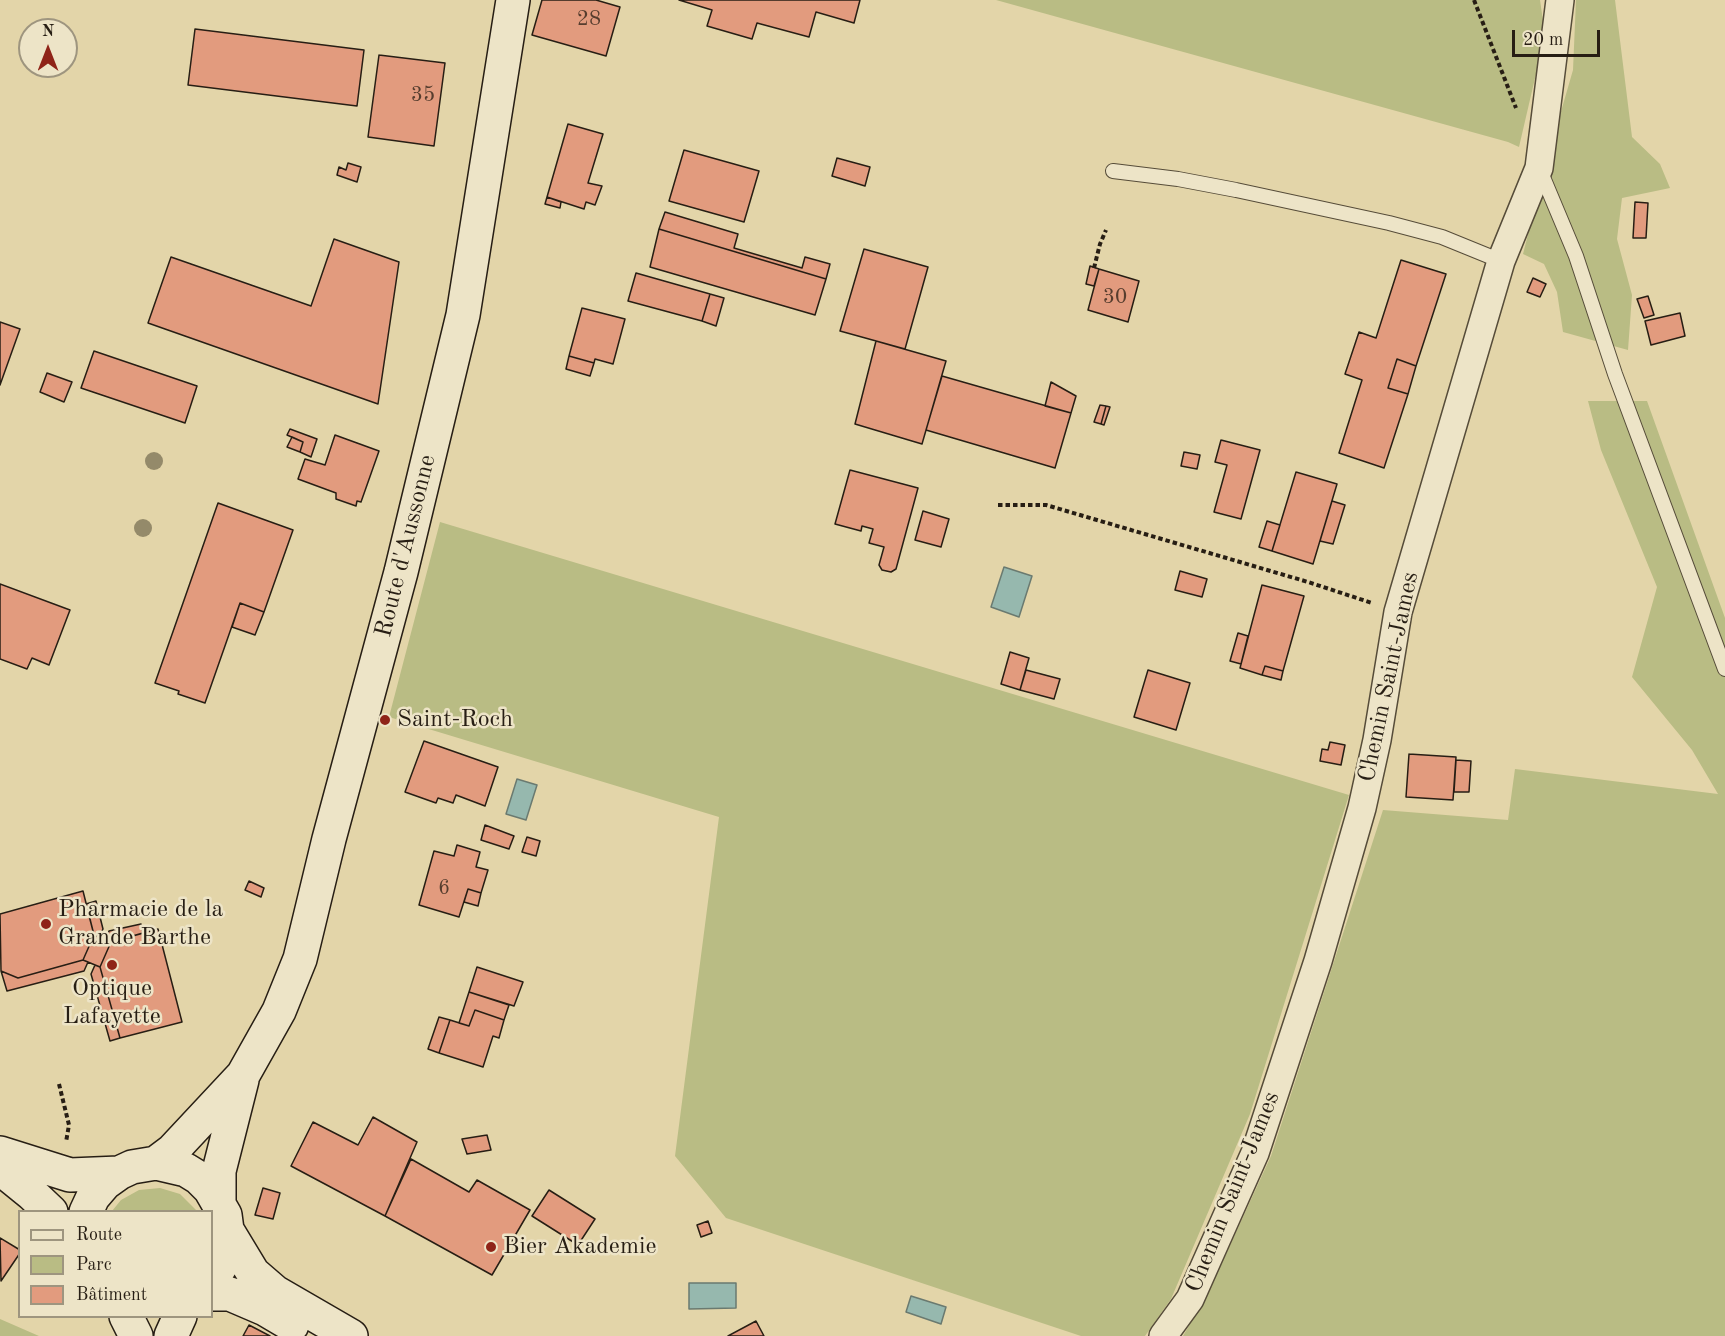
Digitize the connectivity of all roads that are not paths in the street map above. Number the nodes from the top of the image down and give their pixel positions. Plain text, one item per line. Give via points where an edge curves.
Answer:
1 (513, 0) edge
2 (1560, 0) edge
3 (1539, 168) junction
4 (1113, 171) dead end
5 (1501, 261) junction
6 (1725, 669) edge
7 (243, 1075) junction
8 (0, 1152) edge
9 (156, 1163) junction
10 (0, 1168) edge
11 (118, 1173) junction
12 (49, 1210) edge
13 (87, 1210) edge
14 (223, 1216) junction
15 (213, 1279) edge
16 (213, 1294) edge
17 (127, 1318) edge
18 (180, 1318) edge
19 (305, 1334) edge
20 (136, 1336) edge
21 (171, 1336) edge
22 (351, 1336) edge
23 (1163, 1336) edge

1 - 7 main road, Route d'Aussonne via 463,315 401,572 300,958 279,1011
2 - 3 street, Chemin Saint-James
3 - 5 street, Chemin Saint-James
3 - 6 lane via 1576,256 1615,374
4 - 5 lane via 1178,179 1389,223 1442,237
5 - 23 street, Chemin Saint-James via 1398,612 1377,740 1318,961 1255,1152 1190,1299
7 - 9 main road, Route d'Aussonne
7 - 14 main road, Route d'Aussonne via 219,1171
8 - 11 main road via 70,1175
9 - 11 main road
9 - 14 main road via 192,1174 210,1189
10 - 12 main road
11 - 13 main road via 93,1197
14 - 15 main road, Route d'Aussonne via 226,1248
14 - 22 main road via 253,1273 275,1292
16 - 19 main road via 230,1294 265,1309
17 - 20 main road
18 - 21 main road

